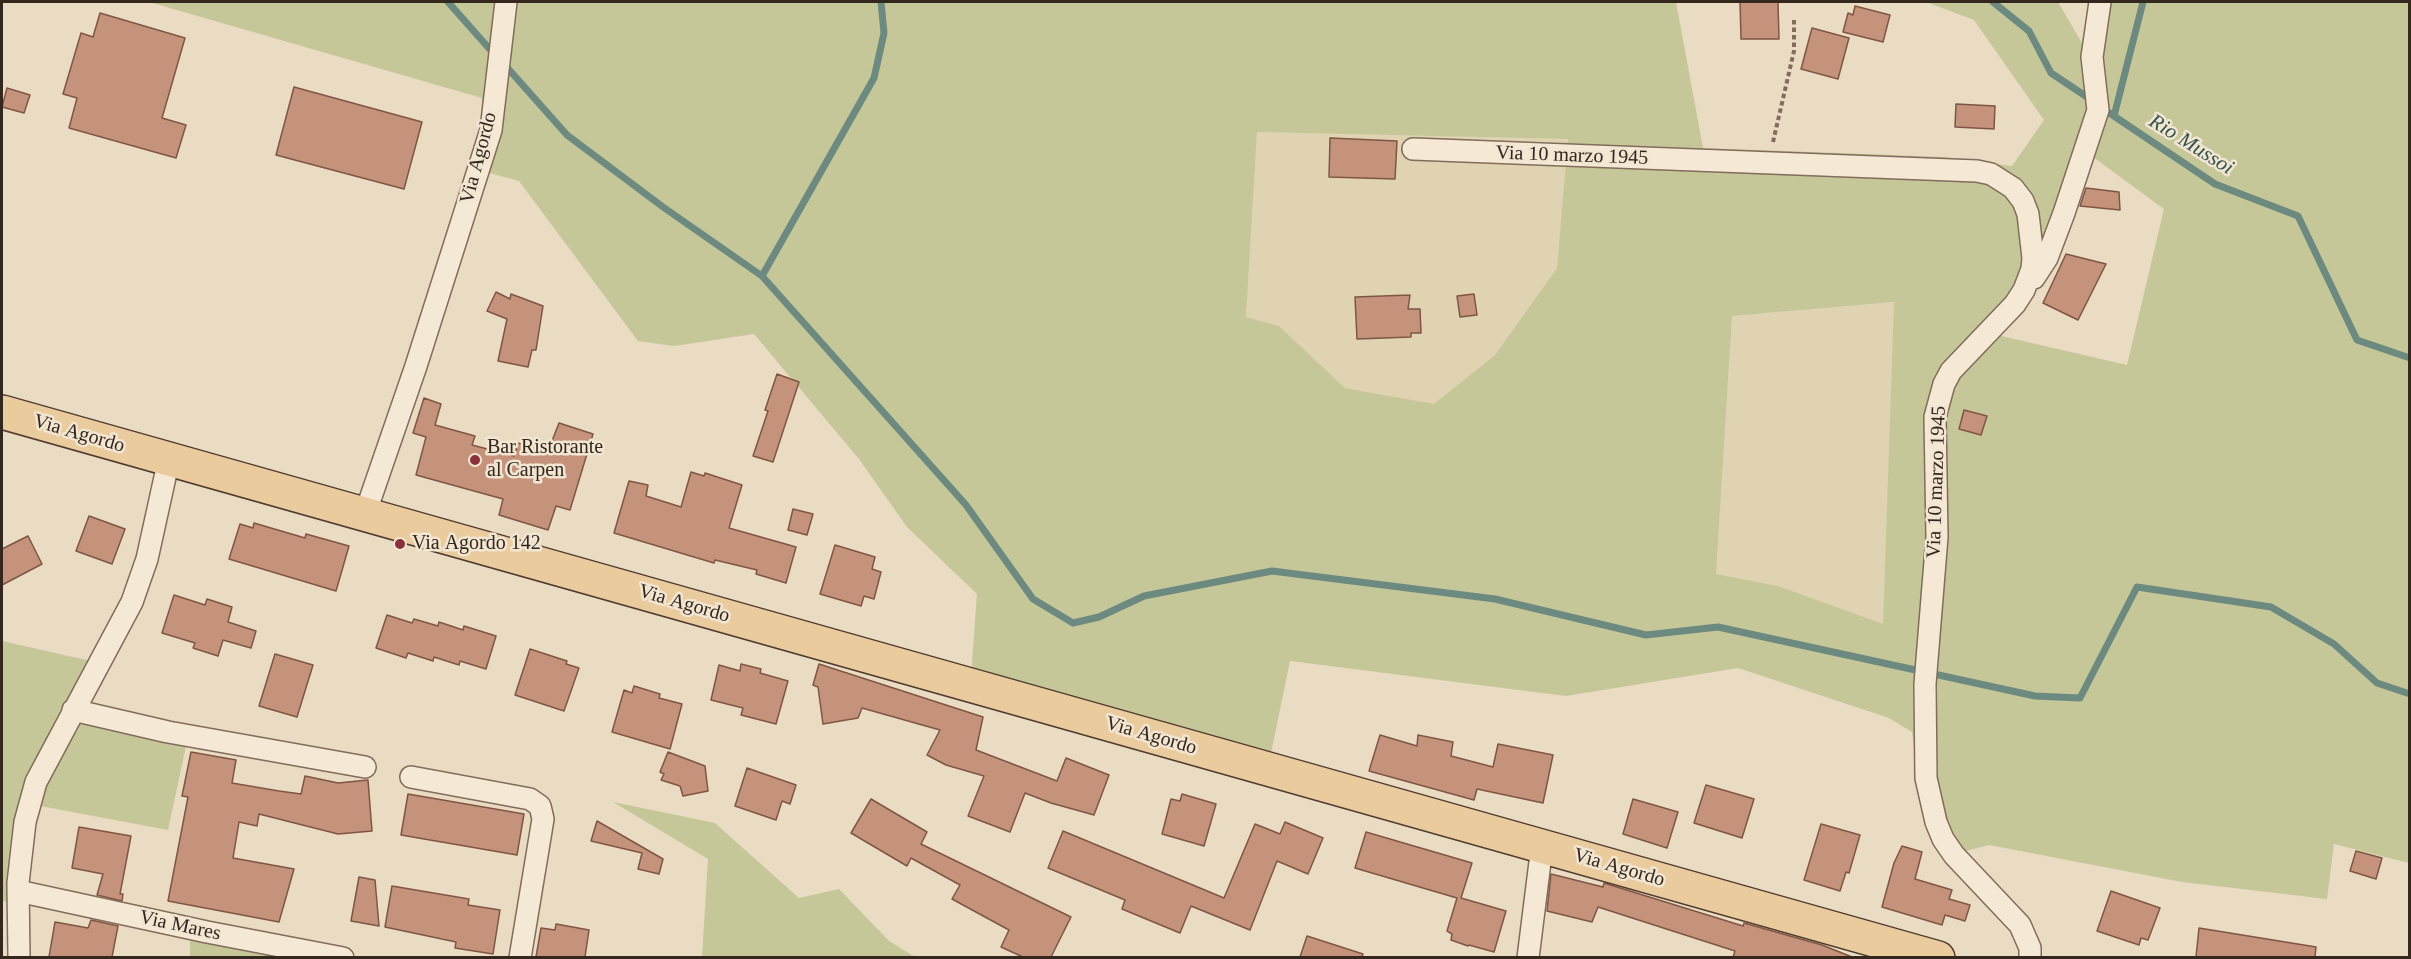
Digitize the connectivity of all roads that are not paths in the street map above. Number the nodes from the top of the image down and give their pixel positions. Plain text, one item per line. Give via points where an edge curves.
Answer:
1 (506, 2) edge
2 (2100, 2) edge
3 (1413, 149) dead end
4 (2024, 290) junction
5 (2, 412) edge
6 (169, 459) junction
7 (365, 514) junction
8 (73, 710) junction
9 (365, 767) dead end
10 (411, 777) dead end
11 (1542, 846) junction
12 (18, 891) junction
13 (19, 957) edge
14 (343, 957) edge
15 (520, 957) edge
16 (1527, 957) edge
17 (1938, 957) edge
18 (2030, 957) edge

1 - 7 street, Via Agordo via 491,130
2 - 4 street via 2092,57 2097,102 2047,258
3 - 4 street, Via 10 marzo 1945 via 1977,171 2003,180 2023,201 2033,258
4 - 18 street, Via 10 marzo 1945 via 2003,319 1951,371 1938,401 1936,537 1925,684 1926,778 1936,822 1954,855 2020,925
5 - 6 main road, Via Agordo
6 - 7 main road, Via Agordo
6 - 8 street via 147,559 132,602
7 - 11 main road, Via Agordo
8 - 9 street via 168,732
8 - 12 street via 36,783 25,822
10 - 15 street via 530,799 540,806 543,819
11 - 16 street
11 - 17 main road, Via Agordo
12 - 13 street
12 - 14 street, Via Mares

